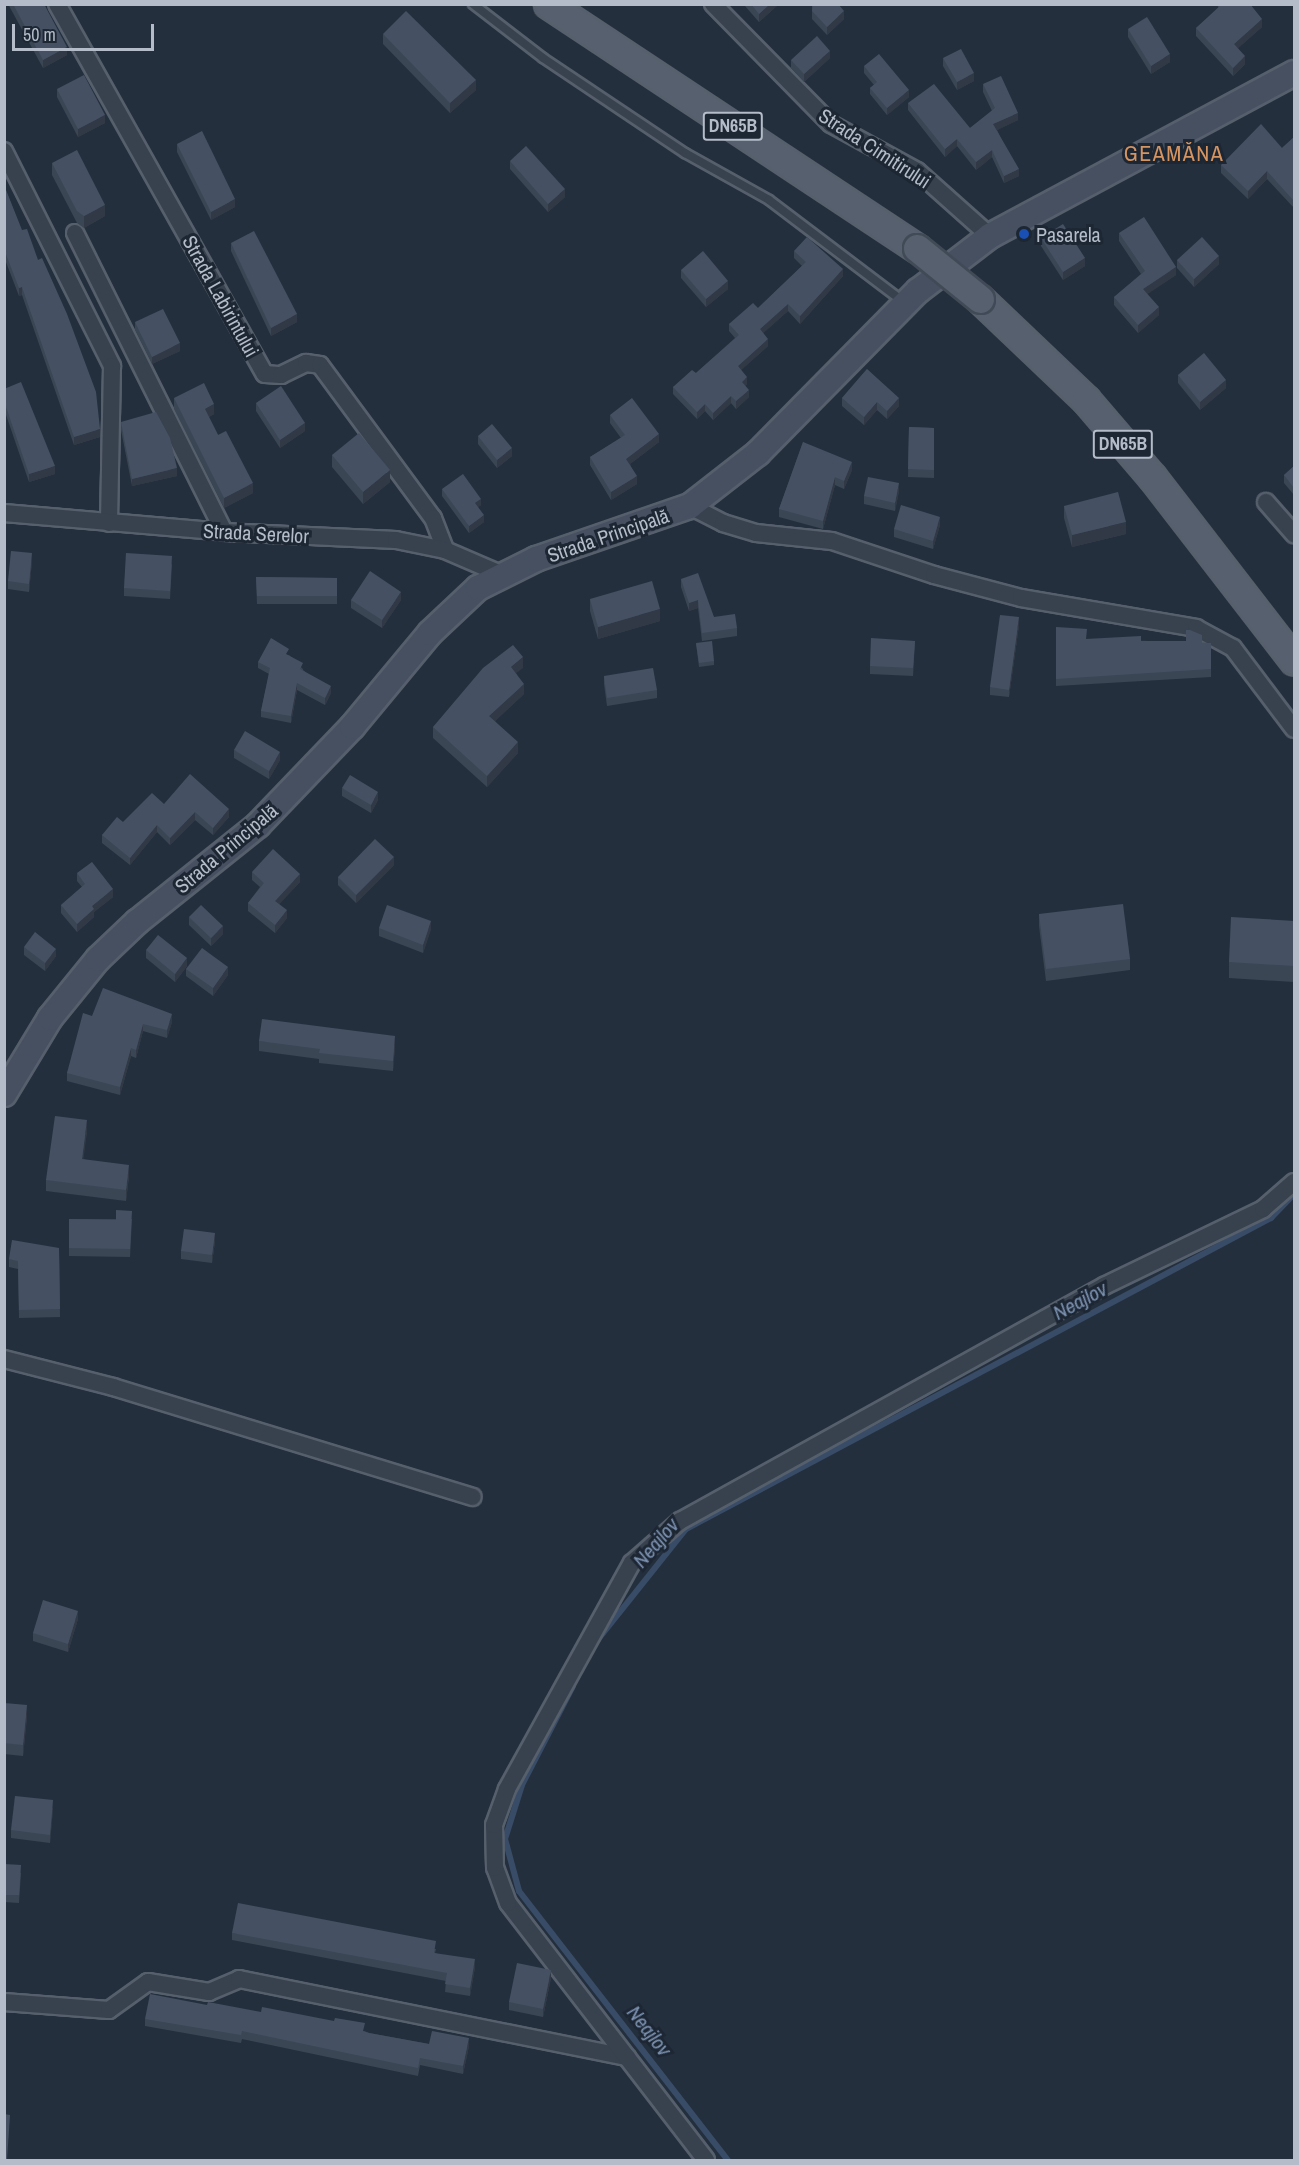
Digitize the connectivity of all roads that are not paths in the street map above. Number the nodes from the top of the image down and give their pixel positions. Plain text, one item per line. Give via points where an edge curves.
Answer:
1 (57, 4) edge
2 (473, 4) edge
3 (548, 4) edge
4 (713, 4) edge
5 (1294, 73) edge
6 (4, 151) edge
7 (75, 233) dead end
8 (990, 236) junction
9 (905, 303) junction
10 (1266, 501) dead end
11 (690, 506) junction
12 (4, 513) edge
13 (108, 523) junction
14 (224, 532) junction
15 (1294, 534) edge
16 (445, 550) junction
17 (503, 575) junction
18 (1294, 661) edge
19 (1294, 729) edge
20 (4, 1094) edge
21 (1294, 1182) edge
22 (4, 1359) edge
23 (473, 1497) dead end
24 (4, 2002) edge
25 (627, 2057) junction
26 (706, 2160) edge

1 - 16 street, Strada Labirintului via 265,374 281,375 306,363 320,365 433,518
2 - 9 lane via 543,58 685,153 769,200
3 - 18 main road, DN65B, bridge via 917,248 980,299 1086,400 1152,477
4 - 8 street, Strada Cimitirului via 831,124 917,171
5 - 8 main road, Strada Principală
6 - 13 street via 112,366
7 - 14 street
8 - 9 main road, Strada Principală
9 - 11 main road, Strada Principală via 758,453
10 - 15 street
11 - 17 main road, Strada Principală
11 - 19 street via 723,523 756,533 832,541 934,575 1021,598 1196,628 1233,648
12 - 13 street, Strada Serelor
13 - 14 street, Strada Serelor
14 - 16 street, Strada Serelor via 396,540
16 - 17 street, Strada Serelor
17 - 20 main road, Strada Principală via 478,588 436,626 352,727 258,825 137,922 98,959 50,1018
21 - 25 street via 1263,1209 1104,1287 680,1521 632,1563 507,1789 494,1825 495,1868 508,1903
22 - 23 street via 113,1386
24 - 25 street via 109,2010 148,1982 209,1992 238,1979
25 - 26 street

